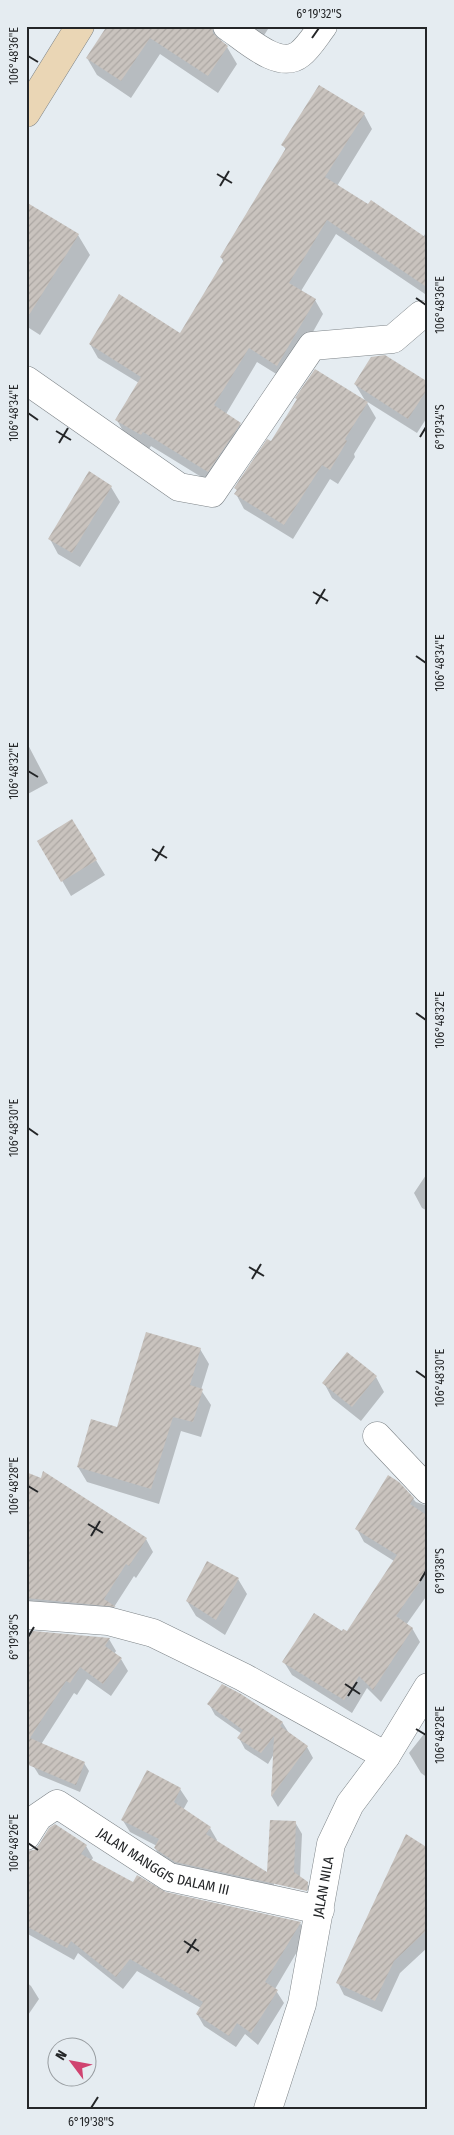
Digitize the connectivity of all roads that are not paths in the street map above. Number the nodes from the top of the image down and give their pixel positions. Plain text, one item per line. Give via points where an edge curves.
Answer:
1 (80, 26) edge
2 (227, 26) edge
3 (323, 26) edge
4 (26, 113) edge
5 (420, 315) dead end
6 (26, 380) edge
7 (377, 1436) dead end
8 (428, 1490) edge
9 (26, 1615) edge
10 (428, 1687) edge
11 (386, 1756) junction
12 (26, 1836) edge
13 (320, 1910) junction
14 (268, 2109) edge

1 - 4 street
2 - 3 street via 270,56 284,60 300,55
5 - 6 street via 393,339 312,346 212,493 179,487
7 - 8 street
9 - 11 street via 108,1621 153,1633 243,1677
10 - 11 street, JALAN NILA
11 - 13 street, JALAN NILA via 350,1804 331,1844
12 - 13 street, JALAN MANGGIS DALAM III via 38,1817 57,1804 169,1876
13 - 14 street, JALAN NILA via 302,2004

